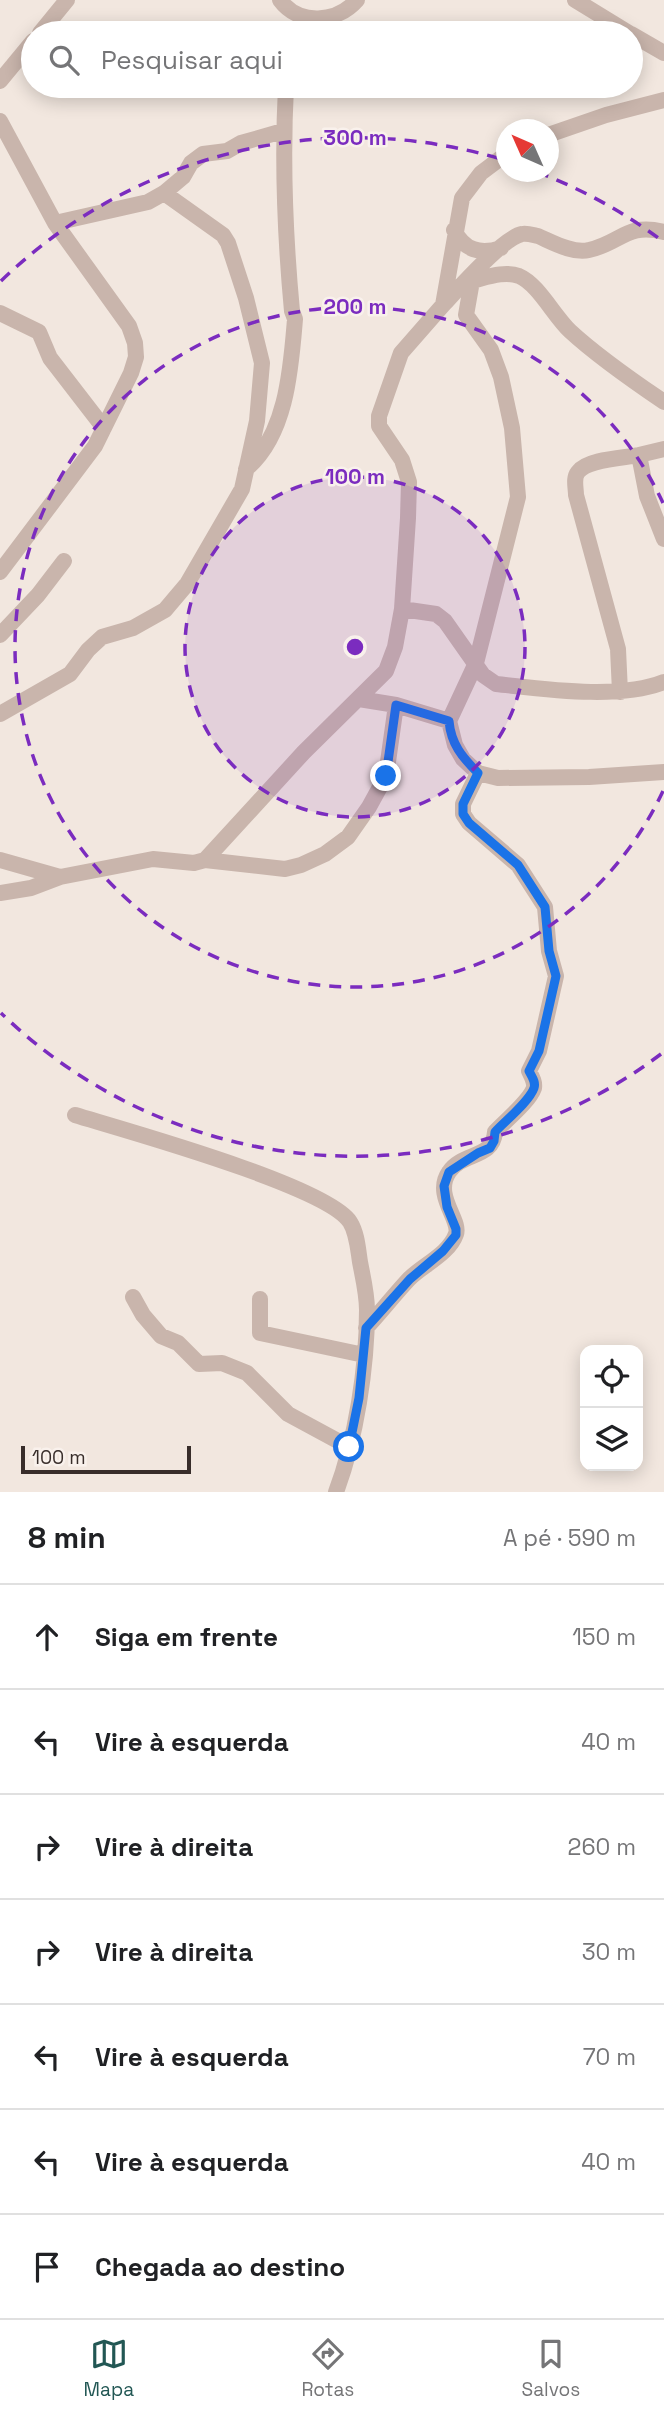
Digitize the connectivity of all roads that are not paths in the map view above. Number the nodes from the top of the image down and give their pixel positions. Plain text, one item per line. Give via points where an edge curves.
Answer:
1 (67, 0) edge
2 (280, 0) edge
3 (357, 0) edge
4 (575, 0) edge
5 (302, 18) junction
6 (50, 21) edge
7 (301, 21) edge
8 (609, 21) edge
9 (643, 41) edge
10 (664, 53) edge
11 (21, 56) edge
12 (0, 81) edge
13 (285, 98) edge
14 (664, 100) edge
15 (0, 121) edge
16 (283, 131) junction
17 (559, 131) edge
18 (496, 162) edge
19 (164, 193) junction
20 (55, 223) junction
21 (454, 230) junction
22 (664, 232) edge
23 (501, 248) junction
24 (468, 282) junction
25 (443, 305) junction
26 (0, 313) edge
27 (19, 320) junction
28 (0, 329) edge
29 (664, 402) edge
30 (104, 428) junction
31 (664, 449) edge
32 (639, 455) junction
33 (246, 469) junction
34 (664, 539) edge
35 (64, 561) dead end
36 (0, 572) edge
37 (402, 609) junction
38 (0, 635) edge
39 (475, 663) junction
40 (664, 682) edge
41 (620, 692) junction
42 (359, 699) junction
43 (396, 705) junction
44 (0, 714) edge
45 (449, 721) junction
46 (664, 772) edge
47 (478, 773) junction
48 (0, 860) edge
49 (205, 860) junction
50 (60, 877) junction
51 (0, 893) edge
52 (75, 1115) dead end
53 (133, 1297) dead end
54 (260, 1299) dead end
55 (366, 1328) junction
56 (364, 1354) junction
57 (349, 1447) junction
58 (336, 1492) edge

1 - 6 street
2 - 5 street
3 - 5 street via 325,18
4 - 8 street
5 - 7 street
9 - 10 street
11 - 12 street
13 - 16 street
14 - 17 street
15 - 20 street
16 - 19 street via 227,151 203,153
16 - 33 street via 285,244 295,319 292,370 283,407 263,451
18 - 21 street via 467,189
19 - 20 street via 148,202
19 - 33 street via 228,243 246,299 262,363 257,421
20 - 30 street via 129,326 135,343 131,373
21 - 23 street via 467,247 489,252
21 - 25 street
22 - 23 street via 631,230 586,251 522,234
23 - 24 street
24 - 25 street
24 - 29 street via 502,274 529,282 572,333
24 - 39 street via 466,315 491,351 501,377 519,488
25 - 37 street via 401,353 379,416 379,426 402,460 409,482
26 - 27 street
27 - 28 street
27 - 30 street via 39,332 50,358
30 - 36 street
31 - 32 street
32 - 34 street via 647,496
32 - 41 street via 589,464 575,480 618,649
33 - 44 street via 242,489 210,545 187,584 164,610 133,628 102,637 70,674
35 - 38 street
37 - 39 street via 436,614
37 - 42 street via 386,671
39 - 41 street via 483,676 496,684
39 - 45 street
40 - 41 street
42 - 43 street
42 - 49 street
43 - 45 street
43 - 49 street via 386,776 348,837 325,854 285,869
45 - 47 street via 455,745
46 - 47 street via 511,778
47 - 55 street via 463,814 518,865 545,907 556,976 539,1051 529,1071 534,1088 495,1132 490,1148 449,1172 444,1186 456,1235
48 - 50 street
49 - 50 street via 153,859
50 - 51 street
52 - 55 street via 204,1155 334,1206 349,1221 357,1242
53 - 57 street via 161,1336 178,1343 200,1364 222,1363 247,1373 288,1414
54 - 56 street via 260,1333
55 - 56 street
56 - 57 street
57 - 58 street

